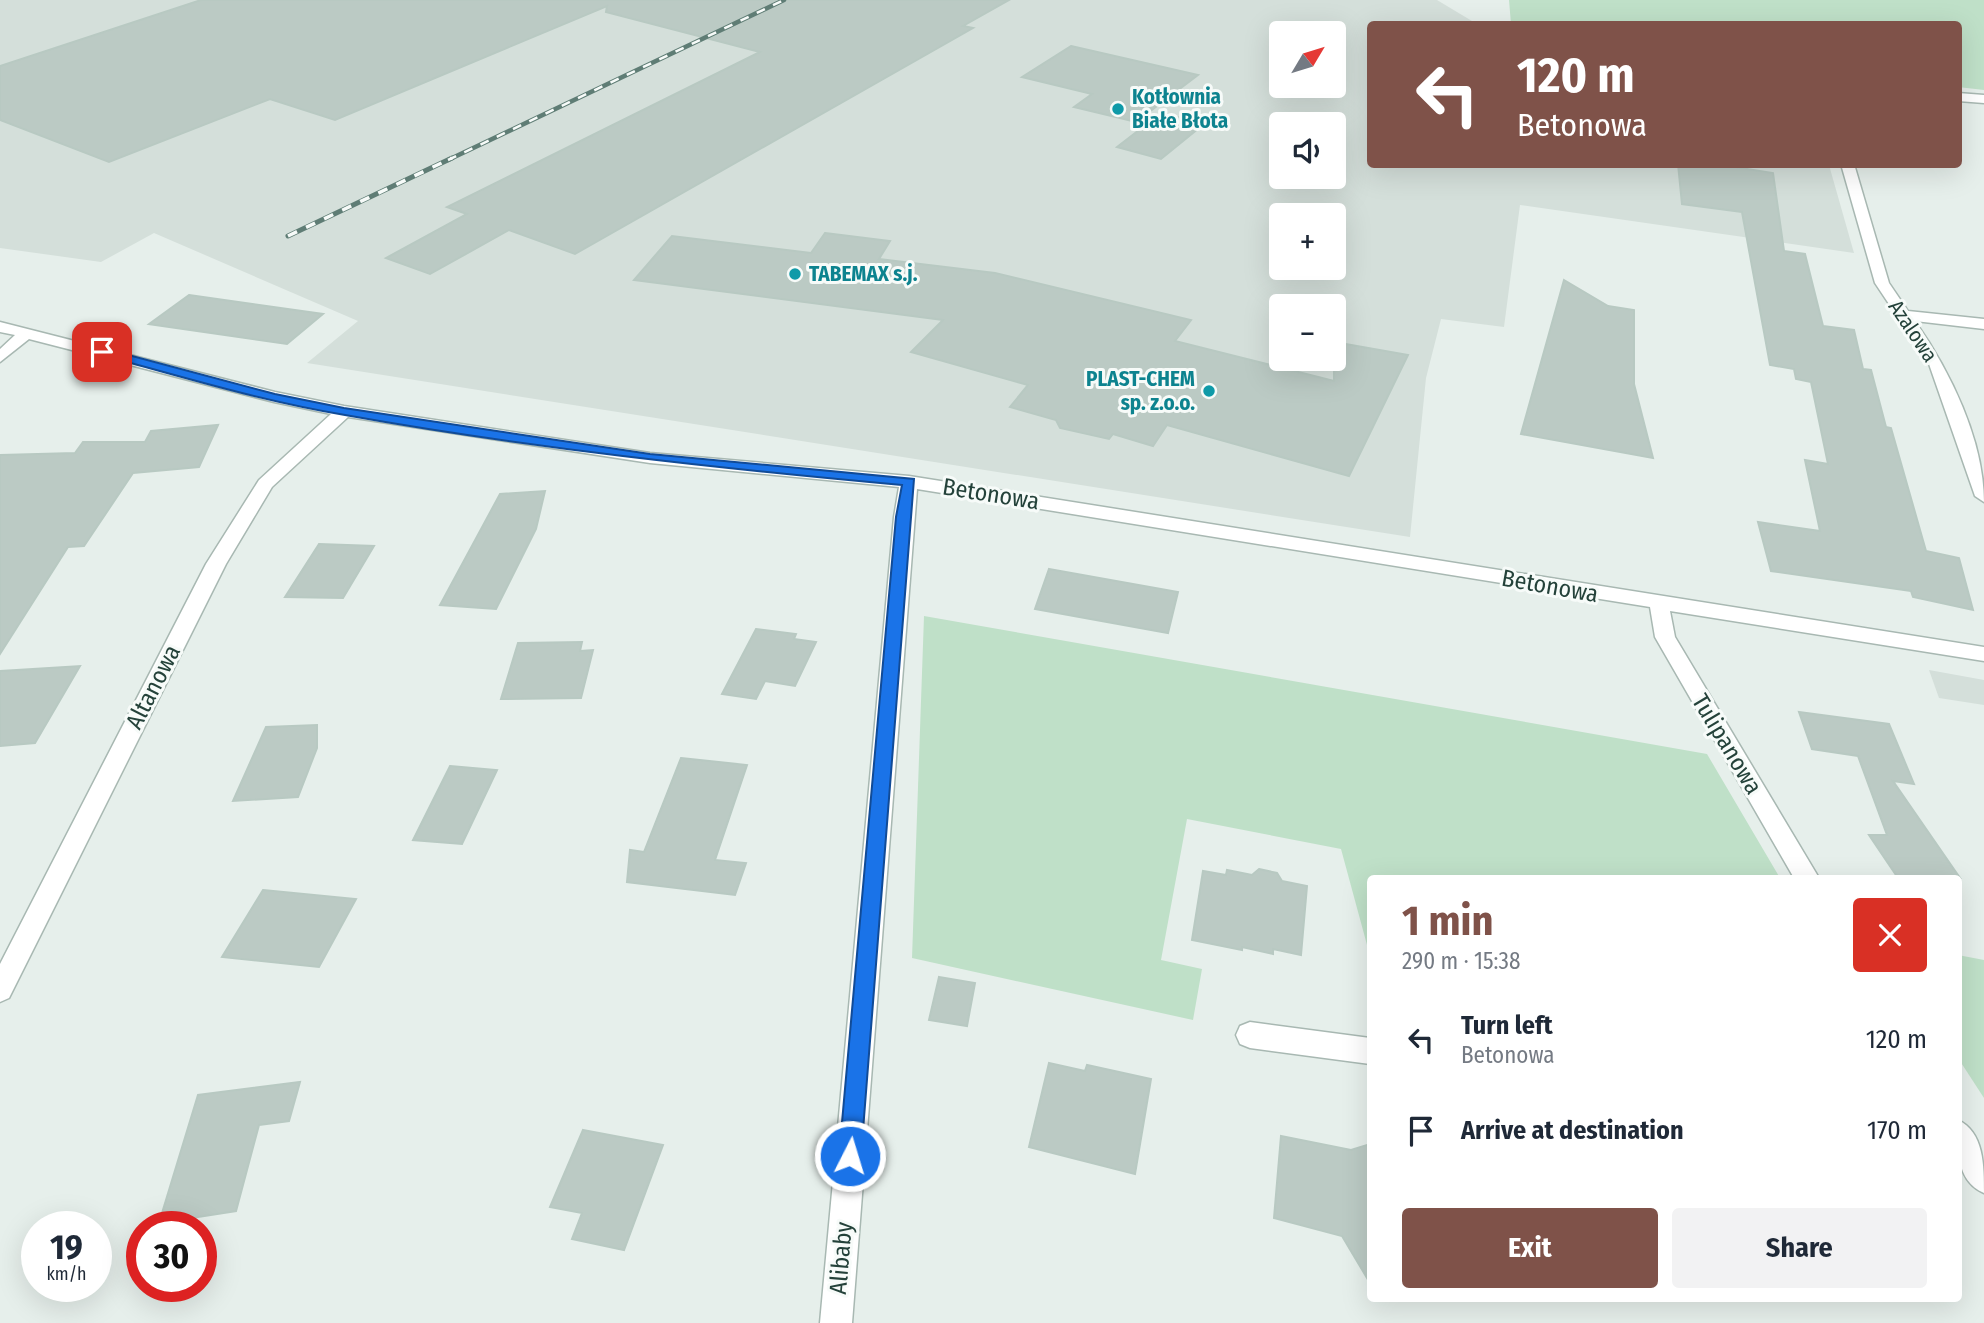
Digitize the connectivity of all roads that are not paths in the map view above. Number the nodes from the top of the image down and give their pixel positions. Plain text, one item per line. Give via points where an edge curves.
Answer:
1 (1962, 97) edge
2 (1984, 99) edge
3 (1848, 168) edge
4 (1906, 315) junction
5 (1984, 324) edge
6 (0, 327) edge
7 (28, 332) junction
8 (0, 357) edge
9 (344, 411) junction
10 (909, 482) junction
11 (1984, 496) edge
12 (1659, 604) junction
13 (1984, 654) edge
14 (1805, 875) edge
15 (0, 989) edge
16 (1250, 1035) dead end
17 (1367, 1051) edge
18 (1962, 1144) edge
19 (1974, 1172) edge
20 (836, 1323) edge

1 - 2 street
3 - 4 street, Azalowa via 1882,284
4 - 5 street
4 - 11 street, Azalowa via 1937,364
6 - 7 street, Betonowa
7 - 8 street
7 - 9 street, Betonowa
9 - 10 street, Betonowa via 650,458
9 - 15 street, Altanowa via 265,484 216,564
10 - 12 street, Betonowa
10 - 20 street, Alibaby
12 - 13 street, Betonowa
12 - 14 street, Tulipanowa via 1665,637
16 - 17 street
18 - 19 street

